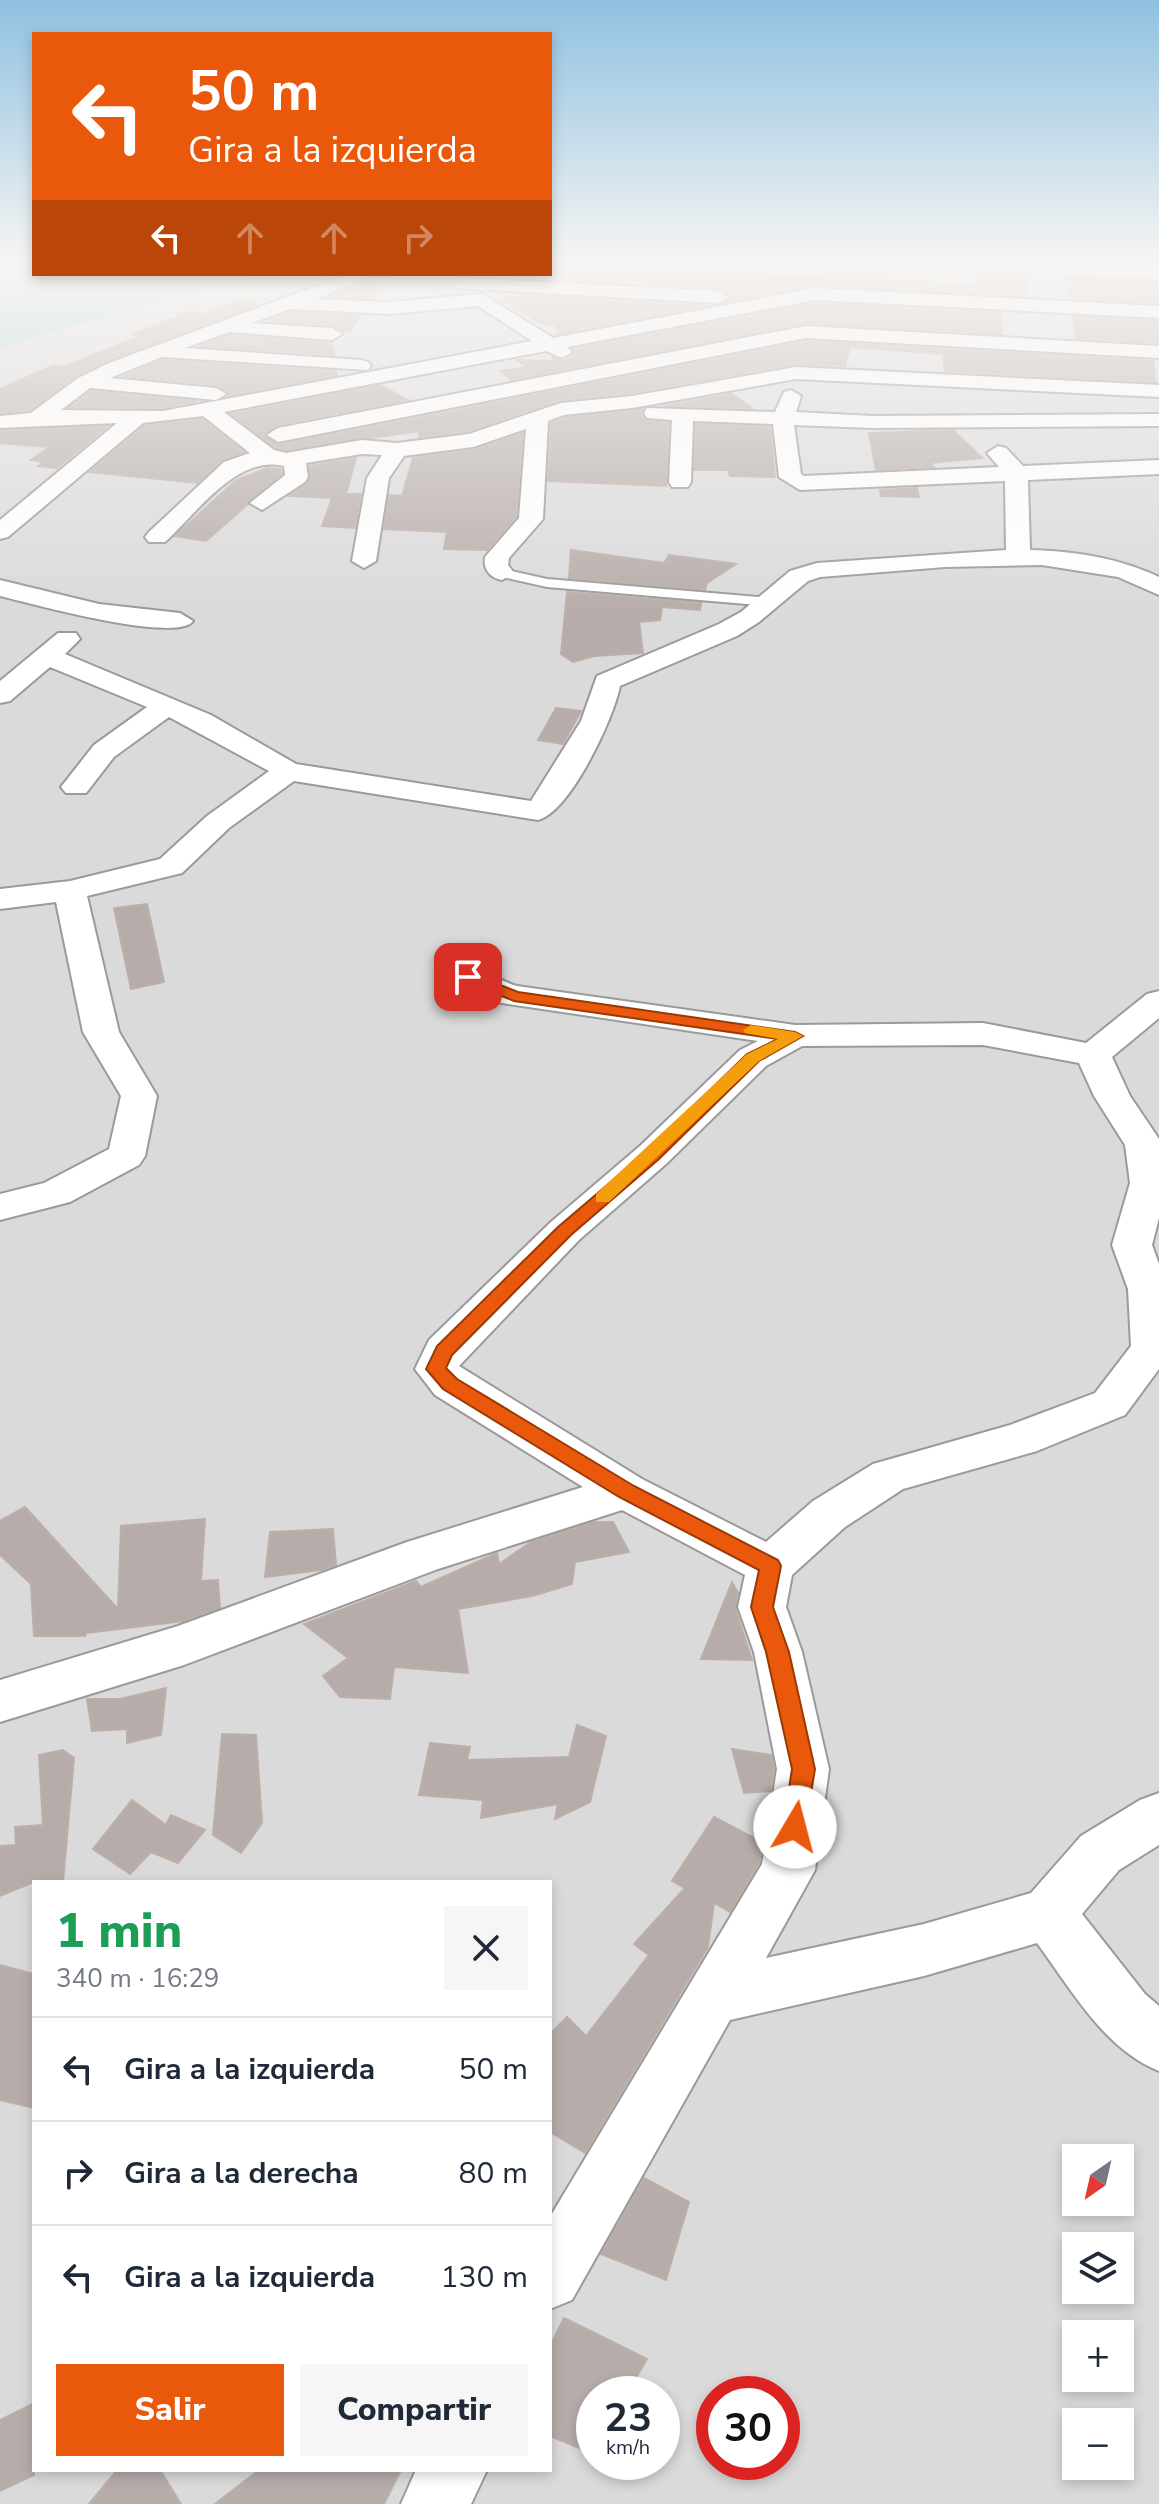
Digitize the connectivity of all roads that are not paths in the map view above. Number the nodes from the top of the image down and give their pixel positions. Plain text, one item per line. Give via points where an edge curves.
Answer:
1 (90, 380) edge
2 (355, 380) edge
3 (548, 380) edge
4 (603, 380) edge
5 (757, 380) edge
6 (794, 380) edge
7 (934, 380) edge
8 (85, 382) junction
9 (1159, 391) edge
10 (296, 392) junction
11 (260, 399) junction
12 (632, 402) junction
13 (207, 409) junction
14 (683, 416) junction
15 (39, 417) junction
16 (136, 418) junction
17 (783, 419) junction
18 (537, 420) junction
19 (1159, 420) edge
20 (958, 421) junction
21 (0, 422) edge
22 (336, 423) junction
23 (247, 441) junction
24 (362, 447) junction
25 (397, 450) junction
26 (266, 455) junction
27 (294, 458) junction
28 (1159, 467) edge
29 (1016, 472) junction
30 (680, 482) dead end
31 (262, 503) dead end
32 (0, 532) edge
33 (157, 537) dead end
34 (1018, 558) junction
35 (364, 561) dead end
36 (502, 573) joint
37 (1159, 587) edge
38 (0, 588) edge
39 (769, 602) junction
40 (99, 612) junction
41 (180, 621) dead end
42 (47, 656) junction
43 (0, 695) edge
44 (167, 705) junction
45 (288, 771) junction
46 (76, 787) dead end
47 (70, 891) junction
48 (0, 899) edge
49 (457, 967) dead end
50 (1159, 1001) edge
51 (795, 1036) junction
52 (1093, 1055) junction
53 (0, 1207) edge
54 (626, 1491) junction
55 (770, 1566) junction
56 (0, 1701) edge
57 (1159, 1817) edge
58 (1048, 1914) junction
59 (712, 1997) junction
60 (1159, 2043) edge
61 (552, 2275) edge
62 (452, 2472) edge
63 (435, 2504) edge

1 - 8 street
2 - 10 street
3 - 22 street
4 - 12 street
5 - 12 street
6 - 17 street
7 - 9 street
8 - 11 street
8 - 15 street
10 - 11 street
10 - 22 street
11 - 13 street
12 - 14 street via 656,413
12 - 18 street via 561,409
13 - 16 street
13 - 23 street
14 - 17 street
14 - 30 street
15 - 16 street
15 - 21 street
16 - 32 street
17 - 20 street
17 - 29 street via 790,477 800,483
18 - 25 street via 473,440
18 - 36 street via 531,519 497,557
19 - 20 street
20 - 29 street
22 - 23 street
22 - 24 street
23 - 26 street
24 - 25 street
24 - 27 street
25 - 35 street via 378,478
26 - 27 street
26 - 33 street via 232,467
27 - 31 street via 297,477
28 - 29 street
29 - 34 street
34 - 37 street via 1123,569
34 - 39 street via 817,570 799,576
36 - 39 lane via 547,583
38 - 40 street
39 - 45 street via 728,630 607,682 599,715 538,811
40 - 41 street
40 - 42 street
42 - 43 street
42 - 44 street
44 - 45 street
44 - 46 street via 104,751
45 - 47 street via 218,822 171,866
47 - 48 street
47 - 53 street via 101,1032 139,1096 126,1156 56,1193
49 - 51 street via 489,989 514,996
50 - 52 street
51 - 52 street via 983,1034
51 - 54 street via 753,1058 565,1231 444,1351 436,1369 450,1384
52 - 55 street via 1144,1145 1149,1183 1132,1245 1148,1289 1152,1348 1110,1404 1021,1439 889,1476 829,1514
54 - 55 street
54 - 56 street via 424,1555 184,1645
55 - 59 street via 762,1607 778,1652 803,1769 788,1870
57 - 58 street via 1100,1853
58 - 59 street via 924,1950
58 - 60 street via 1125,2014
59 - 61 street
62 - 63 street

